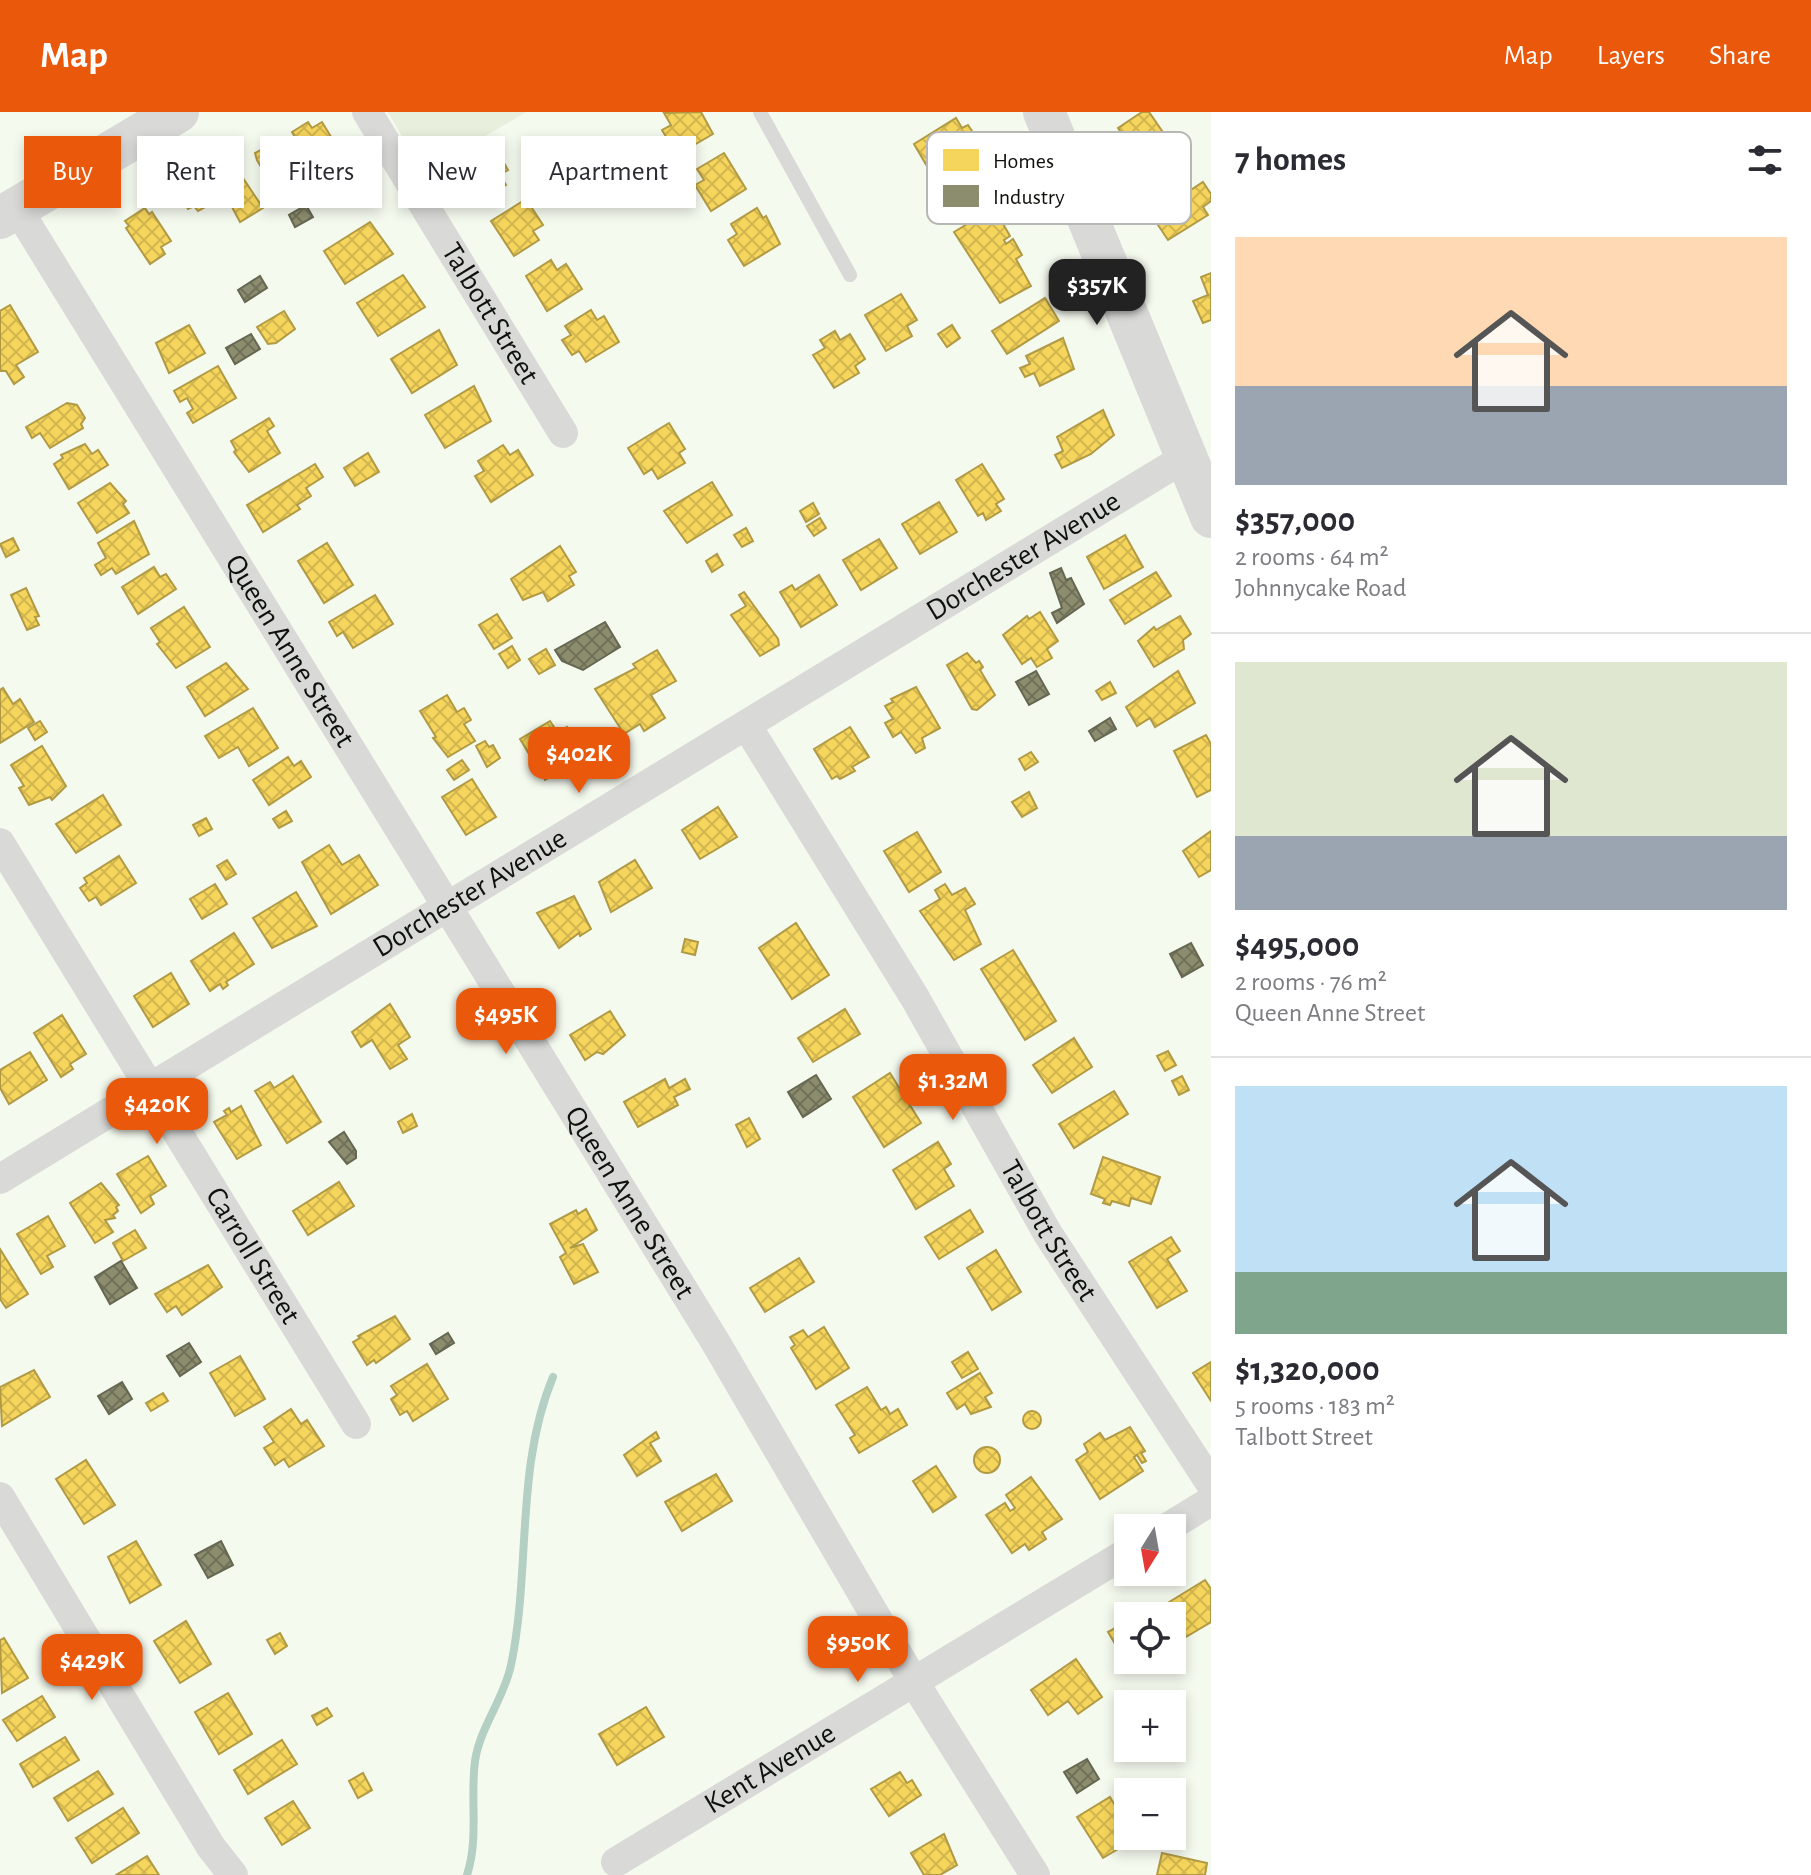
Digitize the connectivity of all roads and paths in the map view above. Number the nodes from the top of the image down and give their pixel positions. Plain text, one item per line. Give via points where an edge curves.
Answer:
1 (178, 112) edge
2 (367, 112) edge
3 (760, 112) edge
4 (1044, 112) edge
5 (1052, 132) edge
6 (8, 213) edge
7 (1090, 224) edge
8 (850, 275) dead end
9 (563, 433) dead end
10 (1186, 457) junction
11 (1211, 517) edge
12 (747, 726) junction
13 (0, 843) edge
14 (445, 906) junction
15 (152, 1086) junction
16 (0, 1179) edge
17 (356, 1424) dead end
18 (1211, 1484) edge
19 (0, 1497) edge
20 (1211, 1501) edge
21 (1186, 1516) edge
22 (1114, 1561) edge
23 (914, 1682) junction
24 (616, 1862) dead end
25 (233, 1875) edge
26 (1035, 1875) edge

1 - 6 main road
2 - 9 street, Talbott Street
3 - 8 lane
4 - 5 main road
6 - 14 street, Queen Anne Street
7 - 10 main road
10 - 11 main road
10 - 12 street, Dorchester Avenue
12 - 14 street, Dorchester Avenue
12 - 18 street, Talbott Street via 915,998 1048,1234
13 - 15 street, Carroll Street
14 - 15 street, Dorchester Avenue
14 - 23 street, Queen Anne Street via 716,1343
15 - 16 street, Dorchester Avenue
15 - 17 street, Carroll Street
19 - 25 street via 211,1847
20 - 21 street
22 - 23 street, Kent Avenue
23 - 24 street, Kent Avenue
23 - 26 street, Queen Anne Street

